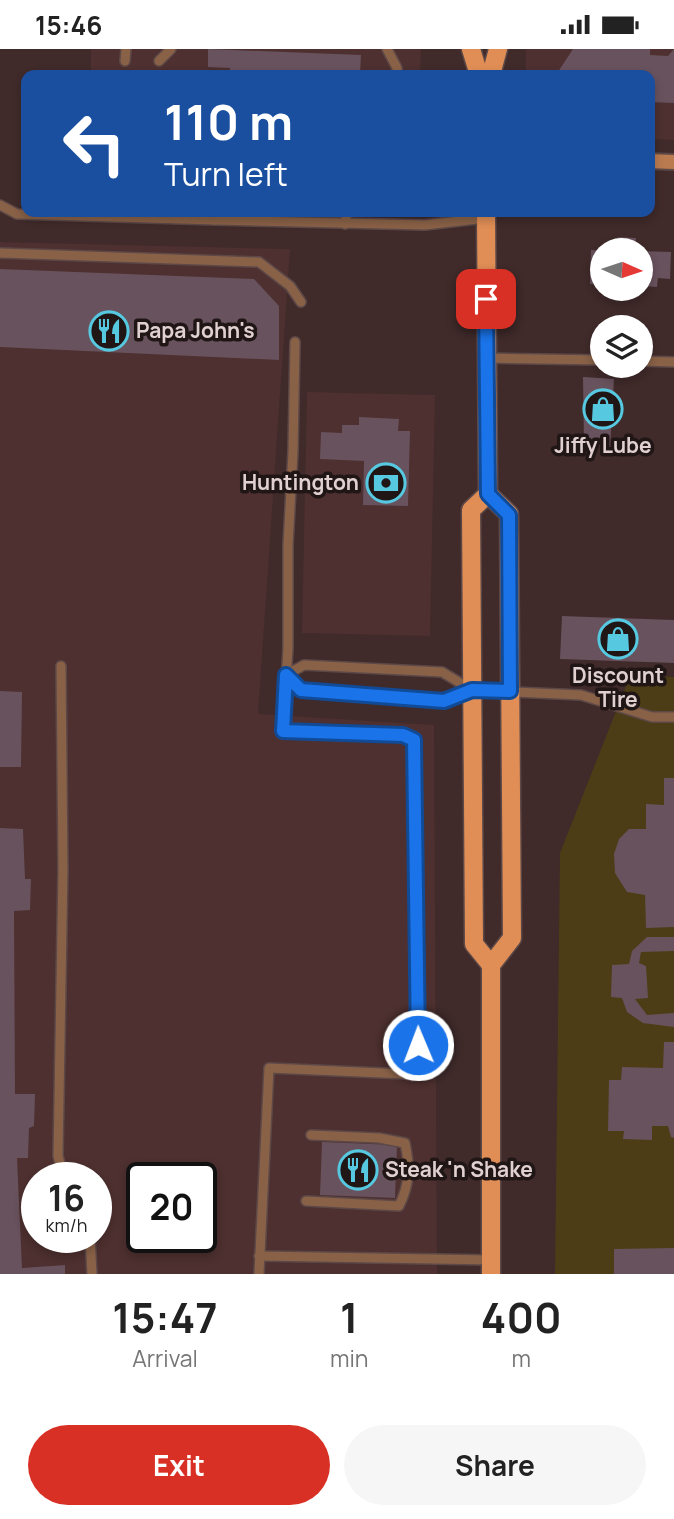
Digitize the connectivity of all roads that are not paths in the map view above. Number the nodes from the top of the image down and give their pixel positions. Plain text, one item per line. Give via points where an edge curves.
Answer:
1 (125, 49) edge
2 (171, 49) edge
3 (387, 49) edge
4 (471, 49) edge
5 (498, 49) edge
6 (125, 61) dead end
7 (159, 61) dead end
8 (397, 70) edge
9 (477, 70) edge
10 (492, 70) edge
11 (655, 161) edge
12 (674, 162) edge
13 (0, 205) edge
14 (21, 214) edge
15 (231, 217) edge
16 (346, 217) edge
17 (474, 217) edge
18 (486, 217) edge
19 (345, 224) junction
20 (0, 253) edge
21 (301, 302) dead end
22 (295, 342) dead end
23 (486, 358) junction
24 (590, 360) edge
25 (653, 361) edge
26 (674, 362) edge
27 (488, 494) junction
28 (61, 666) dead end
29 (286, 675) junction
30 (472, 690) junction
31 (510, 691) junction
32 (674, 717) edge
33 (491, 965) junction
34 (311, 1135) dead end
35 (60, 1162) edge
36 (306, 1202) dead end
37 (91, 1253) edge
38 (259, 1256) junction
39 (492, 1267) edge
40 (92, 1274) edge
41 (260, 1274) edge

1 - 6 lane
2 - 7 lane
3 - 8 lane
4 - 9 main road
5 - 10 main road
11 - 12 street
13 - 14 lane
15 - 19 lane
16 - 19 lane
17 - 19 lane via 425,225
18 - 23 main road
20 - 21 lane via 259,262 290,286
22 - 29 lane
23 - 24 lane
23 - 27 main road
25 - 26 lane
27 - 30 main road via 471,510
27 - 31 main road via 509,515
28 - 35 lane via 64,869
29 - 30 lane via 304,664 442,672
29 - 30 lane via 301,690 444,701
29 - 38 lane via 283,731 403,735 414,740 418,1063 412,1073 405,1074 269,1067
30 - 31 lane
30 - 33 main road via 474,944
31 - 32 lane via 581,695 652,717
31 - 33 main road via 512,938
33 - 39 main road
34 - 36 lane via 405,1143 408,1187 399,1206
37 - 40 lane
38 - 39 lane
38 - 41 lane

